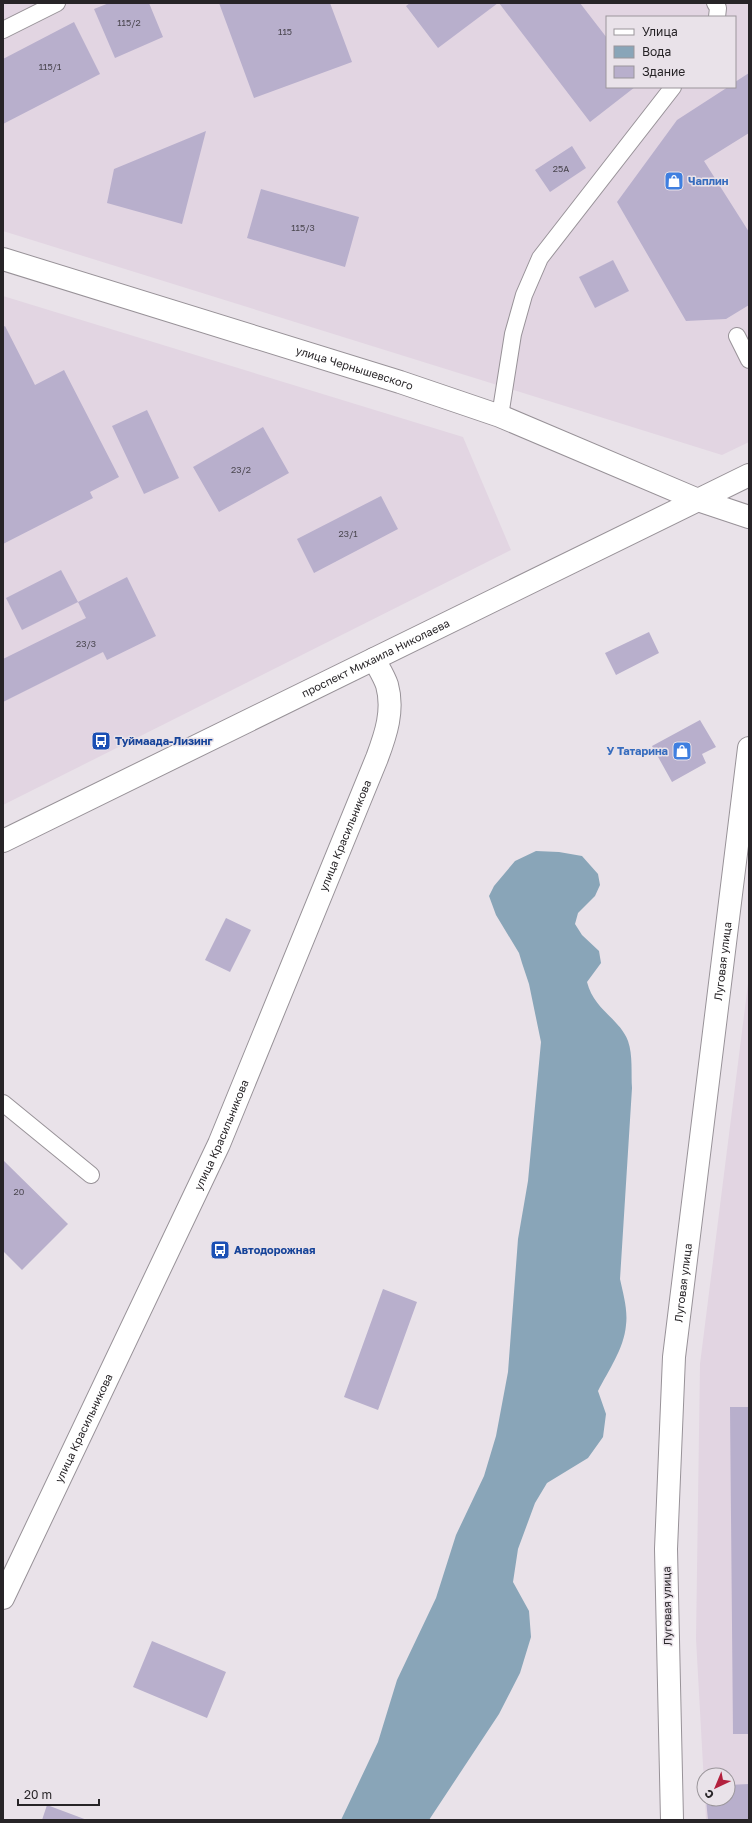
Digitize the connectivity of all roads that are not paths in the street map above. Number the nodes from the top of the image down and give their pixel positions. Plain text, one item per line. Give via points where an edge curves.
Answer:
1 (57, 3) edge
2 (715, 3) edge
3 (717, 16) edge
4 (3, 30) edge
5 (672, 88) edge
6 (3, 259) edge
7 (737, 336) dead end
8 (749, 360) edge
9 (500, 416) junction
10 (749, 475) edge
11 (698, 500) junction
12 (749, 517) edge
13 (374, 659) junction
14 (749, 748) edge
15 (3, 841) edge
16 (3, 1104) edge
17 (91, 1175) dead end
18 (3, 1598) edge
19 (672, 1820) edge

1 - 4 lane
2 - 3 lane via 718,8
5 - 9 lane via 540,258 524,295 513,334
6 - 9 main road, улица Чернышевского via 400,382
7 - 8 lane
9 - 11 main road, улица Чернышевского
10 - 11 main road, проспект Михаила Николаева
11 - 12 main road
11 - 13 main road, проспект Михаила Николаева
13 - 15 main road, проспект Михаила Николаева
13 - 18 main road, улица Красильникова via 387,684 391,706 387,732 377,758 218,1144
14 - 19 main road, Луговая улица via 674,1357 666,1550
16 - 17 lane

